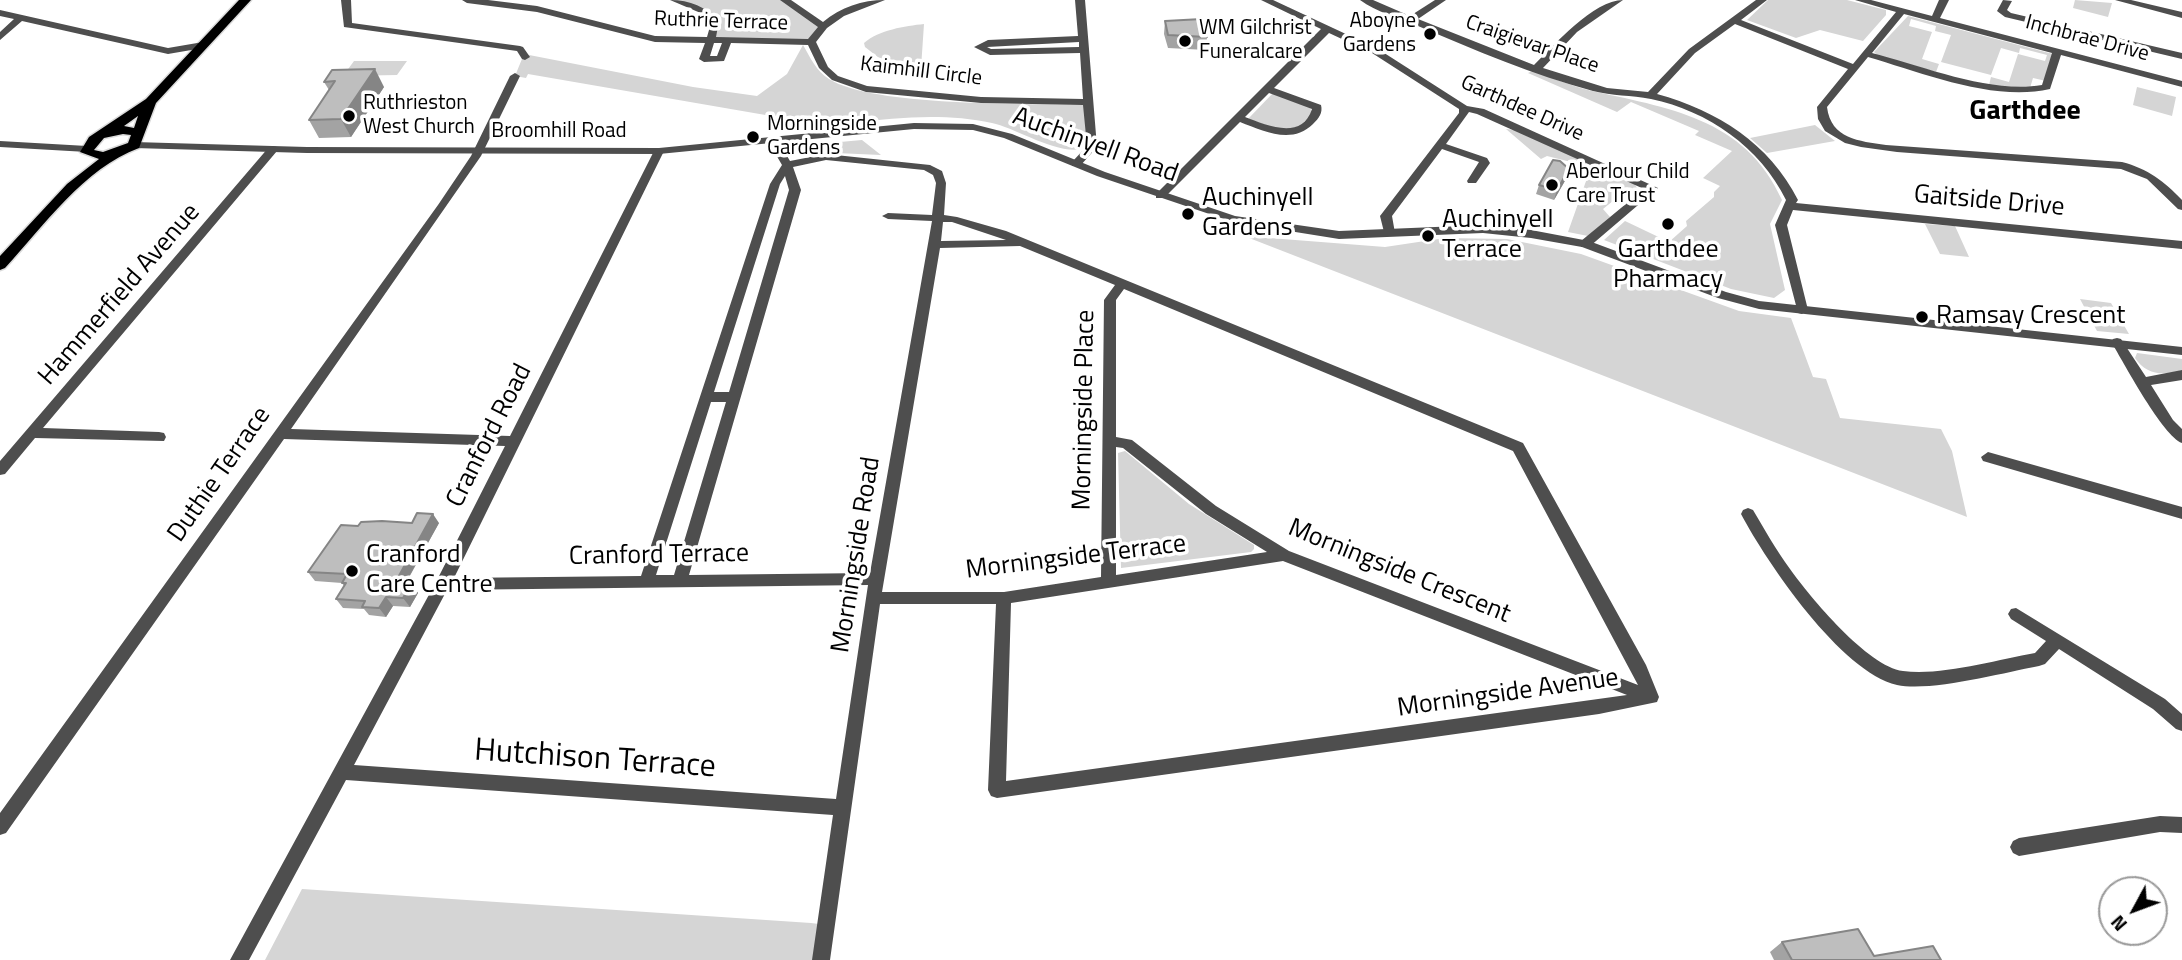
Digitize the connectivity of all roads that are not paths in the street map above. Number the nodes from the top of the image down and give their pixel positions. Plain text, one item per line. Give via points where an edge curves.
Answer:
1 (245, 0) edge
2 (346, 0) edge
3 (467, 0) edge
4 (676, 0) edge
5 (785, 0) edge
6 (1080, 0) edge
7 (1266, 0) edge
8 (1365, 0) edge
9 (1441, 0) edge
10 (1618, 0) edge
11 (1762, 0) edge
12 (1860, 0) edge
13 (1944, 0) edge
14 (2120, 0) edge
15 (874, 1) edge
16 (2007, 1) edge
17 (1300, 2) dead end
18 (1290, 10) junction
19 (1902, 11) junction
20 (0, 13) edge
21 (2182, 15) edge
22 (20, 18) junction
23 (1935, 19) junction
24 (1410, 20) junction
25 (1736, 21) junction
26 (822, 25) junction
27 (1328, 28) junction
28 (2074, 30) junction
29 (0, 37) edge
30 (1083, 38) junction
31 (811, 41) junction
32 (711, 42) junction
33 (727, 42) junction
34 (203, 45) junction
35 (1084, 50) junction
36 (2063, 53) junction
37 (2181, 53) edge
38 (1867, 54) junction
39 (525, 57) dead end
40 (1854, 68) junction
41 (1536, 69) junction
42 (515, 76) dead end
43 (2182, 84) edge
44 (1268, 89) junction
45 (1651, 95) junction
46 (150, 102) junction
47 (1089, 102) junction
48 (1464, 108) junction
49 (1238, 118) junction
50 (107, 133) junction
51 (135, 139) junction
52 (773, 141) junction
53 (0, 144) edge
54 (1439, 145) junction
55 (90, 148) junction
56 (273, 149) junction
57 (479, 150) junction
58 (659, 151) junction
59 (113, 154) junction
60 (1076, 164) junction
61 (787, 165) junction
62 (1472, 181) dead end
63 (72, 187) junction
64 (1160, 196) junction
65 (1792, 206) junction
66 (2182, 207) edge
67 (888, 216) dead end
68 (937, 218) junction
69 (1389, 233) junction
70 (1019, 243) junction
71 (1585, 244) junction
72 (935, 245) junction
73 (2182, 245) edge
74 (0, 265) edge
75 (746, 271) junction
76 (771, 271) junction
77 (1121, 285) junction
78 (1802, 310) junction
79 (2117, 342) junction
80 (2182, 351) edge
81 (2182, 375) edge
82 (2145, 382) junction
83 (706, 397) junction
84 (734, 397) junction
85 (32, 433) junction
86 (278, 434) junction
87 (159, 437) dead end
88 (2182, 438) edge
89 (516, 441) junction
90 (1111, 441) junction
91 (1988, 457) dead end
92 (0, 470) edge
93 (2182, 513) edge
94 (1748, 514) dead end
95 (1284, 555) junction
96 (876, 579) junction
97 (647, 580) junction
98 (680, 580) junction
99 (1108, 582) junction
100 (443, 584) junction
101 (873, 598) junction
102 (1004, 598) junction
103 (2016, 614) dead end
104 (2057, 640) junction
105 (1651, 697) junction
106 (2182, 724) edge
107 (342, 772) junction
108 (844, 808) junction
109 (2182, 825) edge
110 (0, 827) edge
111 (2018, 847) dead end
112 (239, 960) edge
113 (821, 960) edge

1 - 34 main road
2 - 39 street via 347,25 520,49
3 - 32 street, Ruthrie Terrace via 537,9 655,39
4 - 32 street via 712,17 716,28
5 - 26 street
6 - 30 street
7 - 18 street, Garthdee Drive
8 - 24 street, Craigievar Place
9 - 24 street
10 - 41 street via 1574,30
11 - 25 street
12 - 19 street, Inchbrae Drive
13 - 23 street
14 - 21 street
15 - 26 street
16 - 28 street via 2002,11 2008,15
17 - 18 street
18 - 27 street, Garthdee Drive
19 - 23 street, Inchbrae Drive
19 - 38 street
20 - 22 street
22 - 29 street
22 - 34 street via 168,51
23 - 36 street, Inchbrae Drive
24 - 41 street, Craigievar Place
25 - 40 street
25 - 45 street via 1692,51
26 - 31 street
27 - 44 street
27 - 48 street, Garthdee Drive via 1375,51
28 - 36 street
28 - 37 street
30 - 35 street
30 - 35 street via 979,47 990,52
31 - 33 street, Ruthrie Terrace
31 - 47 street, Kaimhill Circle via 824,68 835,78 866,89 981,100
32 - 33 street, Ruthrie Terrace
32 - 33 street via 704,59 721,59
34 - 46 main road
35 - 47 street
36 - 38 street via 2046,87 2036,89 1982,86
36 - 43 street, Inchbrae Drive
38 - 40 street
40 - 66 street via 1822,107 1824,123 1845,138 1897,149 2139,168 2157,178
41 - 45 street, Craigievar Place via 1618,93
42 - 57 street, Duthie Terrace
44 - 49 street
44 - 49 street via 1309,102 1317,107 1317,113 1292,134
45 - 65 street via 1743,138 1785,181
46 - 50 main road
46 - 51 main road
47 - 60 street via 1092,147
48 - 54 street
48 - 71 street, Garthdee Drive via 1480,111 1652,188
49 - 64 street
50 - 51 main road via 125,130
50 - 55 main road
51 - 56 street, Broomhill Road
51 - 59 main road
52 - 58 street, Broomhill Road
52 - 60 street, Auchinyell Road via 914,126 973,127
52 - 61 street
53 - 55 street
54 - 62 street via 1483,160
54 - 69 street via 1386,216
55 - 59 main road
55 - 63 main road
56 - 57 street, Broomhill Road
56 - 85 street, Hammerfield Avenue
57 - 58 street, Broomhill Road
57 - 86 street, Duthie Terrace
58 - 89 street, Cranford Road
59 - 63 main road
60 - 64 street, Auchinyell Road
61 - 68 street, Morningside Road via 826,157 926,167 938,173 942,183
61 - 75 street via 775,184
61 - 76 street via 795,190
63 - 74 main road
64 - 69 street, Auchinyell Road via 1233,219 1299,232
65 - 73 street, Gaitside Drive
65 - 78 street via 1781,225
67 - 68 street, Morningside Avenue
68 - 70 street, Morningside Avenue via 990,230
68 - 72 street, Morningside Road
69 - 71 street, Auchinyell Road via 1483,229
70 - 72 street, Morningside Avenue
70 - 77 street, Morningside Avenue
71 - 78 street, Auchinyell Road via 1741,301
72 - 96 street, Morningside Road
75 - 76 street
75 - 83 street
76 - 84 street
77 - 90 street, Morningside Place via 1110,300
77 - 105 street, Morningside Avenue via 1518,447
78 - 79 street, Auchinyell Road
79 - 80 street, Auchinyell Road
79 - 82 street
81 - 82 street
82 - 88 street
83 - 84 street
83 - 97 street
84 - 98 street
85 - 87 street
85 - 92 street, Hammerfield Avenue
86 - 89 street
86 - 110 street, Duthie Terrace
89 - 100 street, Cranford Road
90 - 95 street, Morningside Crescent via 1127,444 1211,510
90 - 99 street, Morningside Place
91 - 93 street
94 - 104 street via 1785,574 1844,643 1897,678 1926,680 2039,659
95 - 99 street, Morningside Terrace
95 - 105 street, Morningside Crescent
96 - 98 street, Cranford Terrace
96 - 101 street, Morningside Road
97 - 98 street, Cranford Terrace
97 - 100 street, Cranford Terrace
99 - 102 street, Morningside Terrace
100 - 107 street, Cranford Road
101 - 102 street, Morningside Terrace
101 - 108 street, Morningside Road
102 - 105 street, Morningside Avenue via 997,790 1599,708
103 - 104 street
104 - 106 street via 2160,704
107 - 108 street, Hutchison Terrace
107 - 112 street, Cranford Road
108 - 113 street, Morningside Road
109 - 111 street via 2160,824

